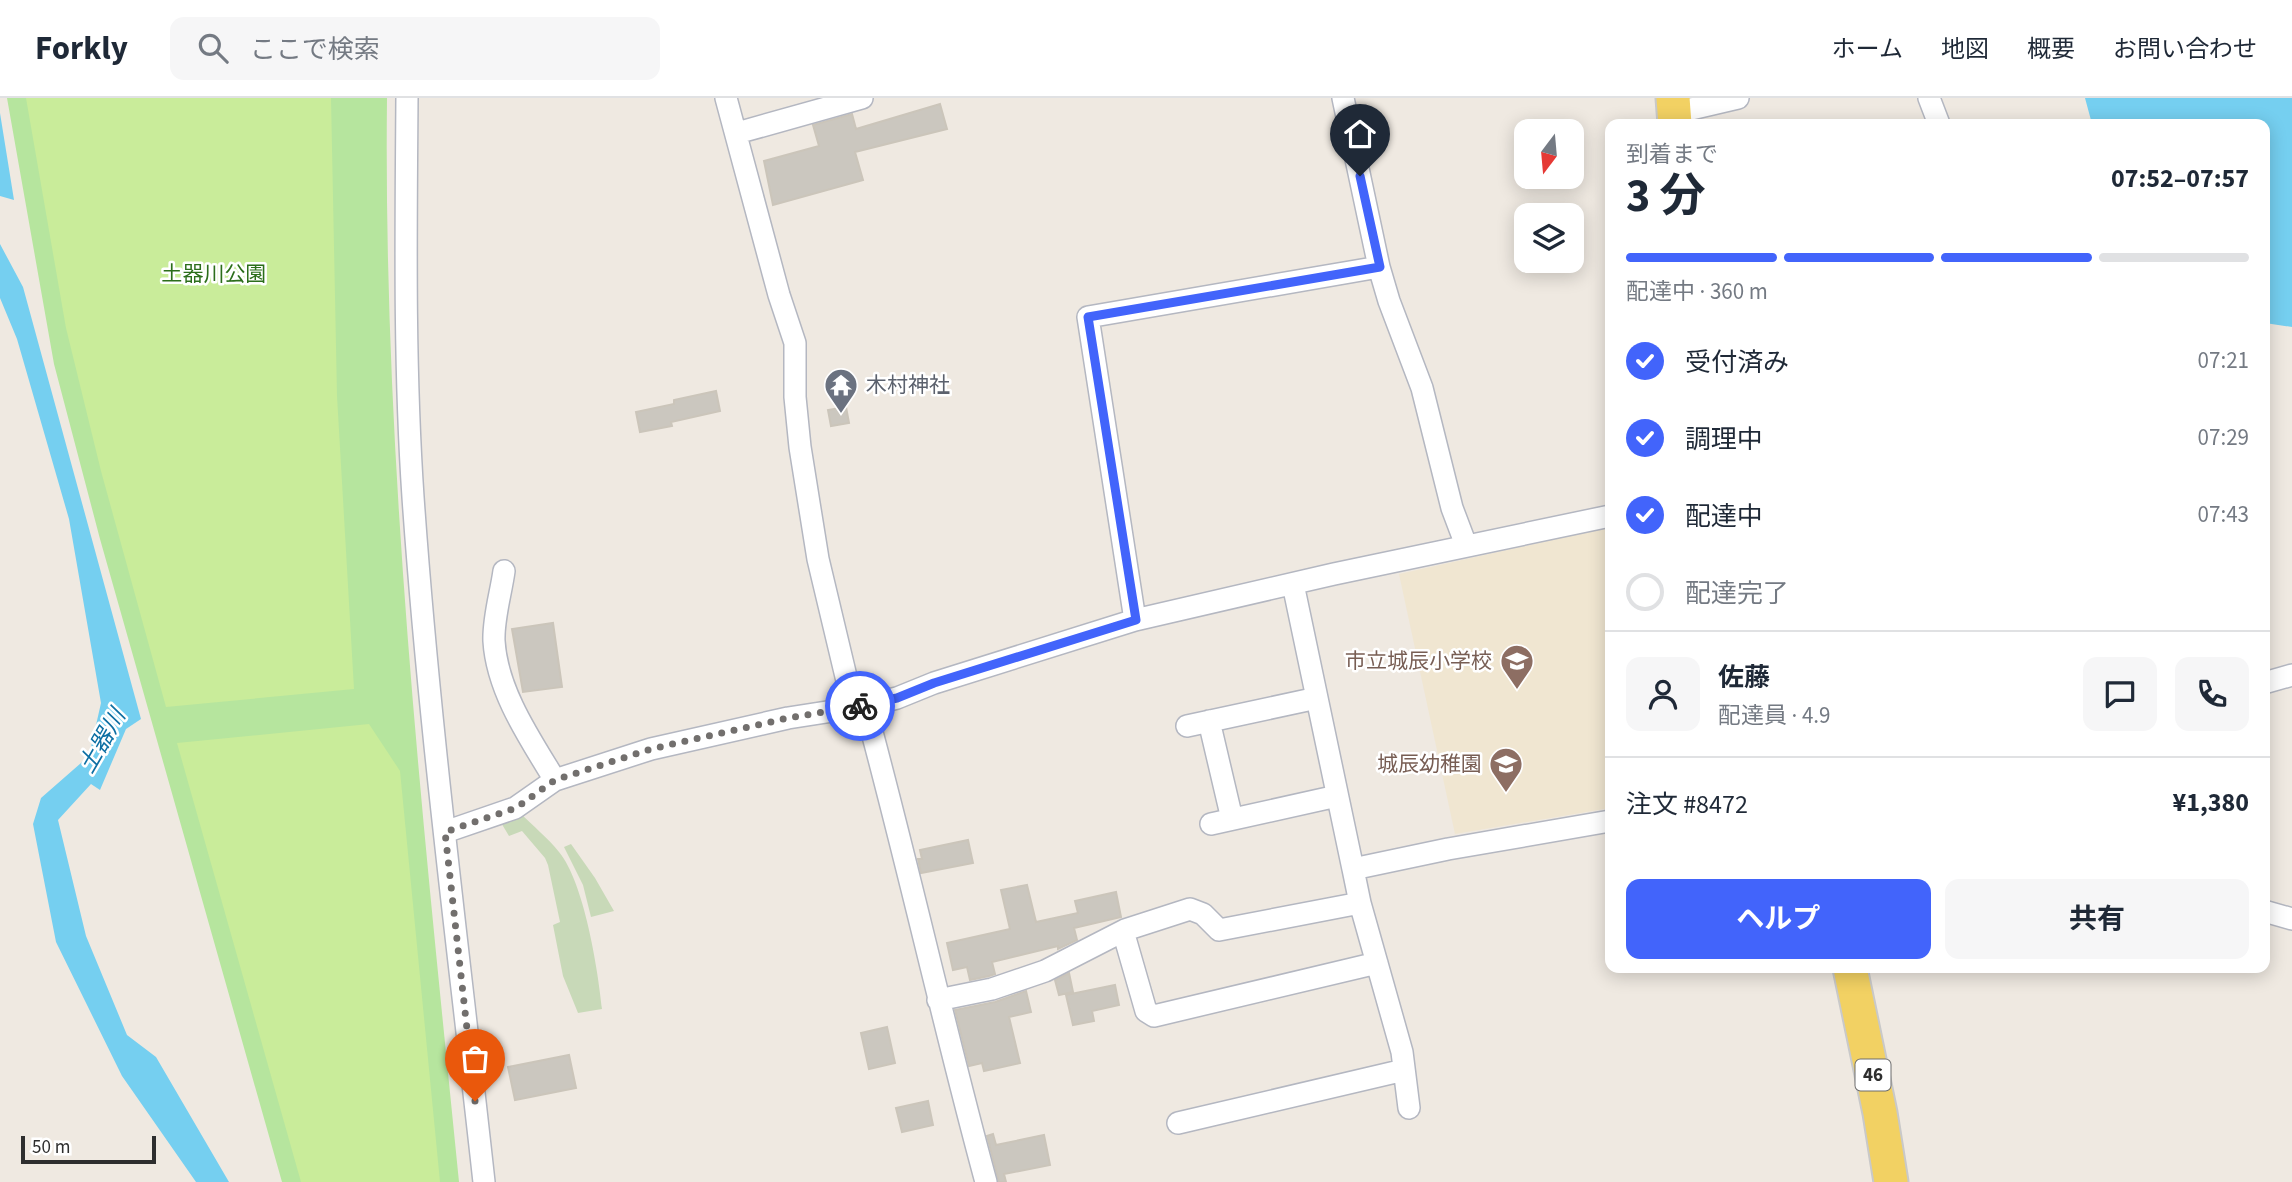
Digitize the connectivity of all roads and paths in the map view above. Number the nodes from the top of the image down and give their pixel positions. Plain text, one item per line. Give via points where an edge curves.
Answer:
1 (407, 98) edge
2 (726, 98) edge
3 (862, 98) edge
4 (1343, 98) edge
5 (1738, 98) edge
6 (1929, 98) edge
7 (1674, 112) edge
8 (1937, 119) edge
9 (737, 133) junction
10 (1380, 267) junction
11 (1605, 517) edge
12 (1465, 545) junction
13 (504, 571) dead end
14 (1293, 584) junction
15 (1136, 620) junction
16 (2292, 675) edge
17 (2270, 681) edge
18 (1317, 698) junction
19 (859, 706) junction
20 (1209, 721) junction
21 (1187, 726) dead end
22 (555, 780) junction
23 (1337, 796) junction
24 (1232, 819) junction
25 (1605, 822) edge
26 (1211, 824) dead end
27 (445, 832) junction
28 (1353, 869) junction
29 (1360, 903) junction
30 (2270, 913) edge
31 (2292, 919) edge
32 (1123, 931) junction
33 (1377, 963) junction
34 (1851, 973) edge
35 (938, 1000) junction
36 (1404, 1070) junction
37 (1409, 1108) dead end
38 (1178, 1123) dead end
39 (484, 1182) edge
40 (986, 1182) edge
41 (1891, 1182) edge

1 - 27 street via 407,343 413,496
2 - 9 street
3 - 9 street
4 - 10 street
5 - 7 street
6 - 8 street
9 - 19 street via 795,343 796,409 816,547
10 - 12 street via 1422,388
10 - 15 street via 1088,317
11 - 12 street
12 - 14 street
13 - 22 street via 494,639 498,670
14 - 15 street
14 - 18 street
15 - 19 street via 897,698
16 - 17 street
18 - 20 street
18 - 23 street
19 - 22 street via 651,749
19 - 35 street via 904,850
20 - 21 street
20 - 24 street
22 - 27 street via 516,808
23 - 24 street
23 - 28 street
24 - 26 street
25 - 28 street
27 - 39 street
28 - 29 street
29 - 32 street via 1219,930 1203,914 1190,909
29 - 33 street
30 - 31 street
32 - 33 street via 1146,1011 1154,1016
32 - 35 street via 1045,971 992,989
33 - 36 street
34 - 41 main road, 46
35 - 40 street
36 - 37 street
36 - 38 street

